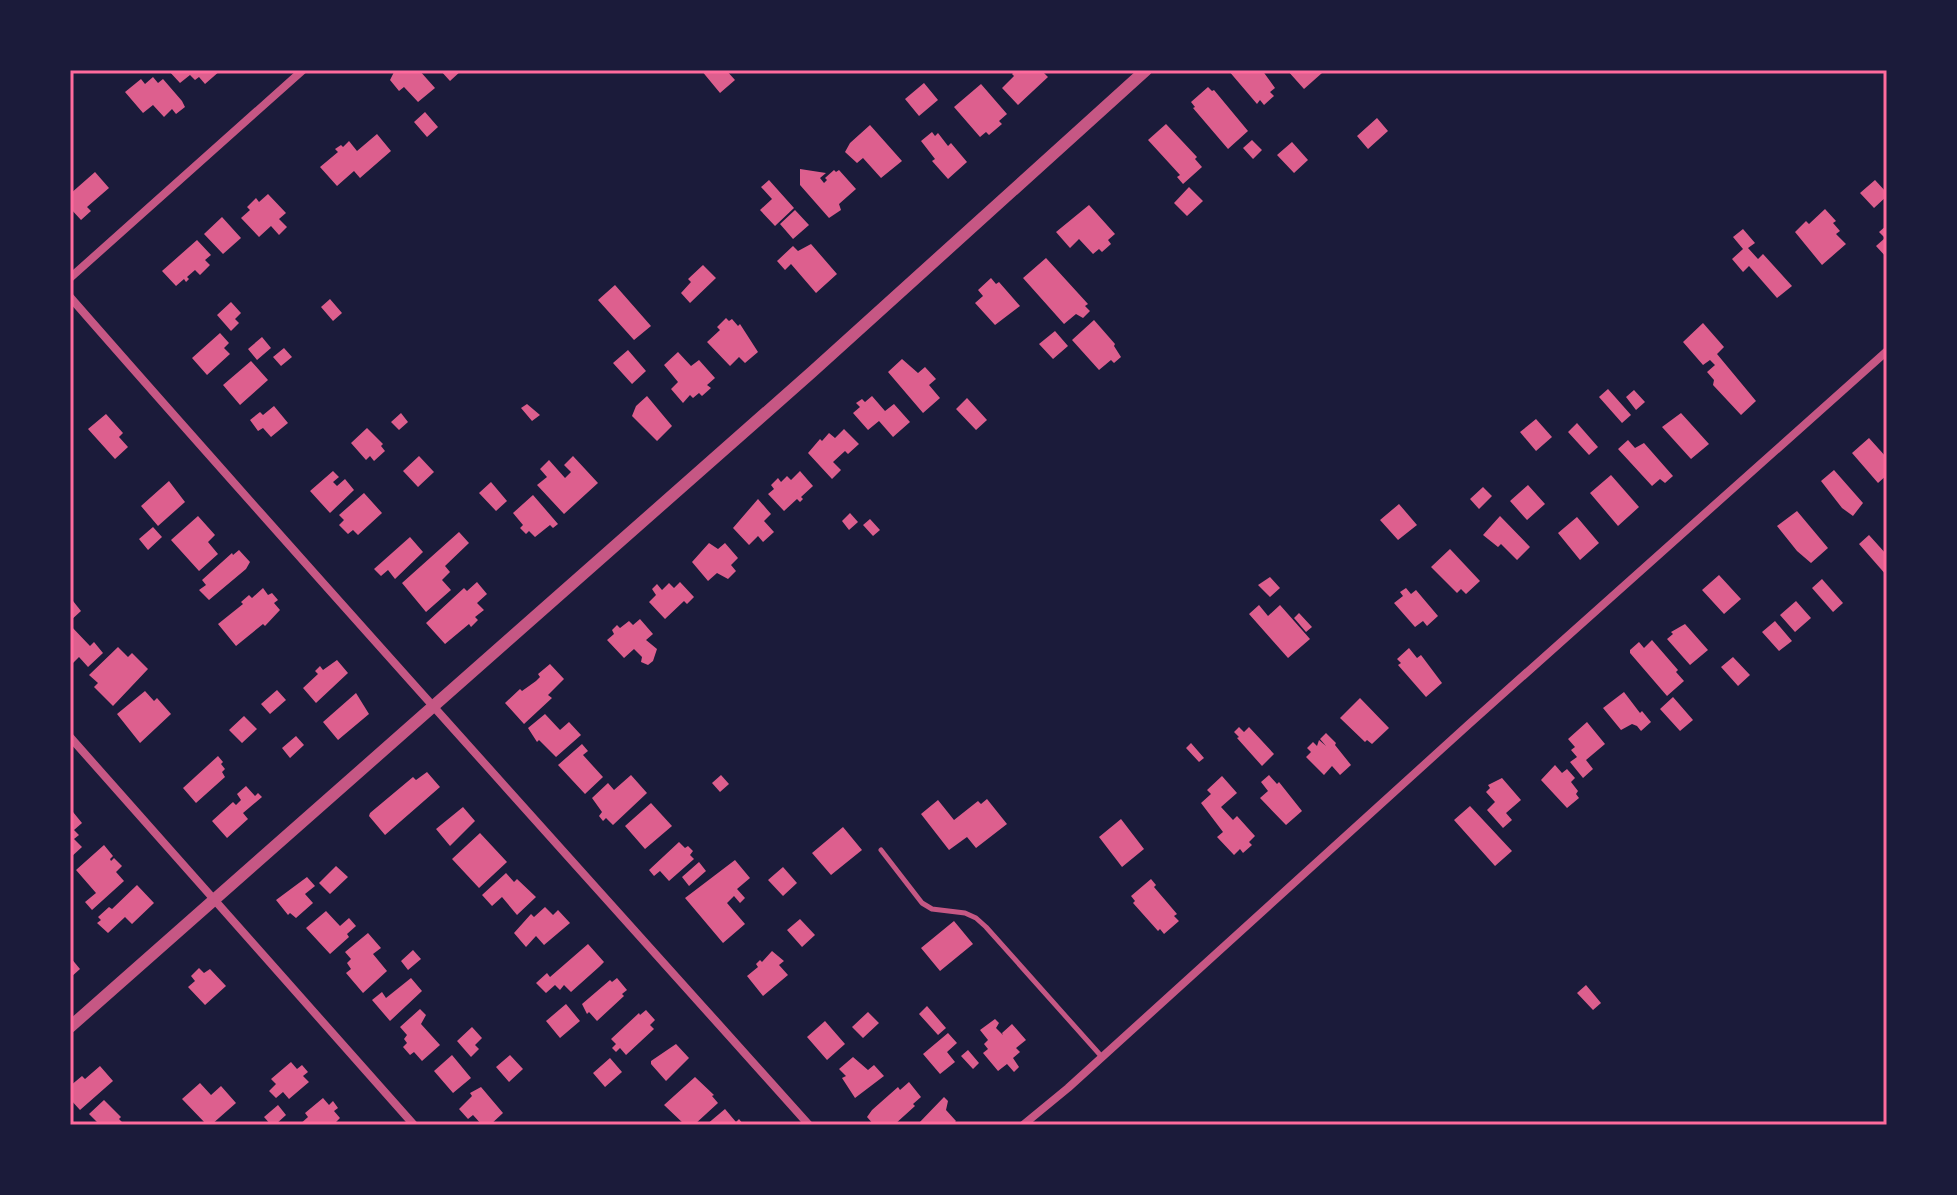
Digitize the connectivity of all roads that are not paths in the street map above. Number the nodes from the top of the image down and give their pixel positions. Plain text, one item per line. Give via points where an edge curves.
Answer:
1 (303, 70) edge
2 (1146, 70) edge
3 (70, 278) edge
4 (70, 297) edge
5 (1887, 351) edge
6 (433, 705) junction
7 (70, 737) edge
8 (881, 850) dead end
9 (213, 899) junction
10 (70, 1027) edge
11 (1102, 1057) junction
12 (414, 1125) edge
13 (809, 1125) edge
14 (1023, 1125) edge

1 - 3 street
2 - 6 street
4 - 6 street
5 - 11 street
6 - 9 street
6 - 13 street
7 - 9 street
8 - 11 lane via 922,903 965,913 986,927
9 - 10 street
9 - 12 street
11 - 14 street

